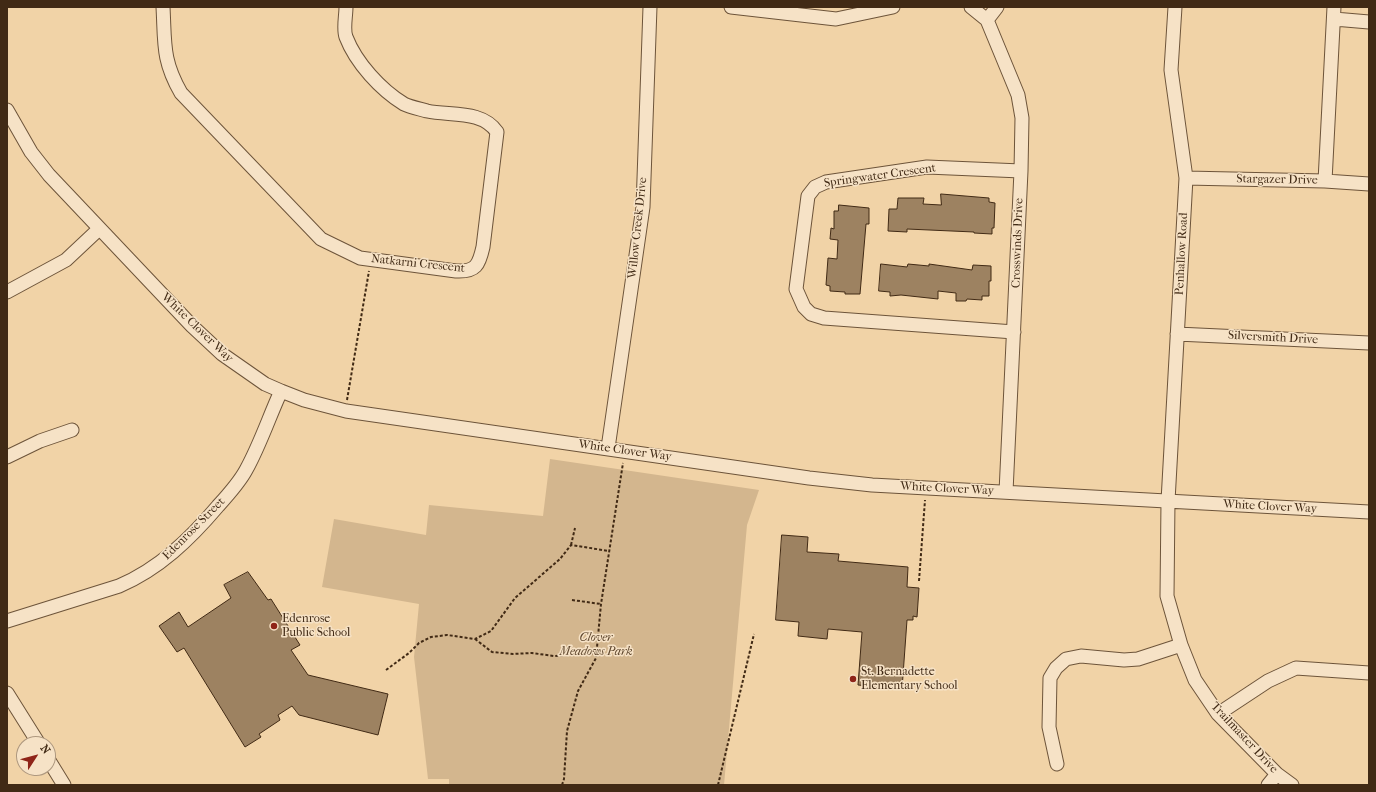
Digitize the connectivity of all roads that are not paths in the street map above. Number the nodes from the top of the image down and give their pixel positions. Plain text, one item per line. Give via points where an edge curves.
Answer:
1 (163, 7) edge
2 (346, 7) edge
3 (650, 7) edge
4 (731, 7) edge
5 (893, 7) edge
6 (971, 7) edge
7 (997, 7) edge
8 (1176, 7) edge
9 (1334, 13) edge
10 (986, 20) junction
11 (1369, 22) edge
12 (7, 110) edge
13 (1021, 171) junction
14 (1186, 178) junction
15 (1325, 181) junction
16 (1369, 184) edge
17 (99, 229) junction
18 (7, 292) edge
19 (1014, 332) junction
20 (1177, 334) junction
21 (1369, 343) edge
22 (281, 391) junction
23 (72, 430) dead end
24 (608, 448) junction
25 (7, 457) edge
26 (1006, 492) junction
27 (1168, 501) junction
28 (1369, 512) edge
29 (7, 621) edge
30 (1181, 645) junction
31 (1369, 673) edge
32 (7, 693) edge
33 (1218, 714) junction
34 (34, 736) edge
35 (1057, 764) dead end
36 (56, 772) edge
37 (1277, 774) junction
38 (64, 785) edge
39 (1268, 785) edge
40 (1292, 785) edge

1 - 2 street, Natkarni Crescent via 165,54 181,93 321,239 360,258 456,271 473,269 480,260 484,247 497,132 491,123 479,117 428,111 404,104 385,89 356,56 346,36
3 - 24 street, Willow Creek Drive via 643,207
4 - 5 street via 836,19
6 - 10 street, Crosswinds Drive
7 - 10 street
8 - 14 street, Penhallow Road via 1171,70
9 - 11 street
9 - 15 street
10 - 13 street, Crosswinds Drive via 1018,95 1022,118
12 - 17 street, White Clover Way via 40,164
13 - 19 street, Crosswinds Drive
13 - 19 street, Springwater Crescent via 927,167 826,182 815,187 808,196 796,289 804,307 811,314 824,318
14 - 15 street, Stargazer Drive
14 - 20 street, Penhallow Road
15 - 16 street, Stargazer Drive
17 - 18 street via 66,260
17 - 22 street, White Clover Way via 222,354
19 - 26 street, Crosswinds Drive
20 - 21 street, Silversmith Drive
20 - 27 street, Penhallow Road
22 - 24 street, White Clover Way via 346,411
22 - 29 street, Edenrose Street via 246,471 207,520 168,557 132,581
23 - 25 street via 40,441
24 - 26 street, White Clover Way via 827,481
26 - 27 street, White Clover Way
27 - 28 street, White Clover Way
27 - 30 street, Trailmaster Drive via 1167,596
30 - 33 street, Trailmaster Drive via 1195,680
30 - 35 street via 1138,659 1081,656 1066,658 1050,678 1049,727
31 - 33 street via 1296,668 1268,681
32 - 34 street
33 - 37 street, Trailmaster Drive
36 - 38 street
37 - 39 street
37 - 40 street, Trailmaster Drive

